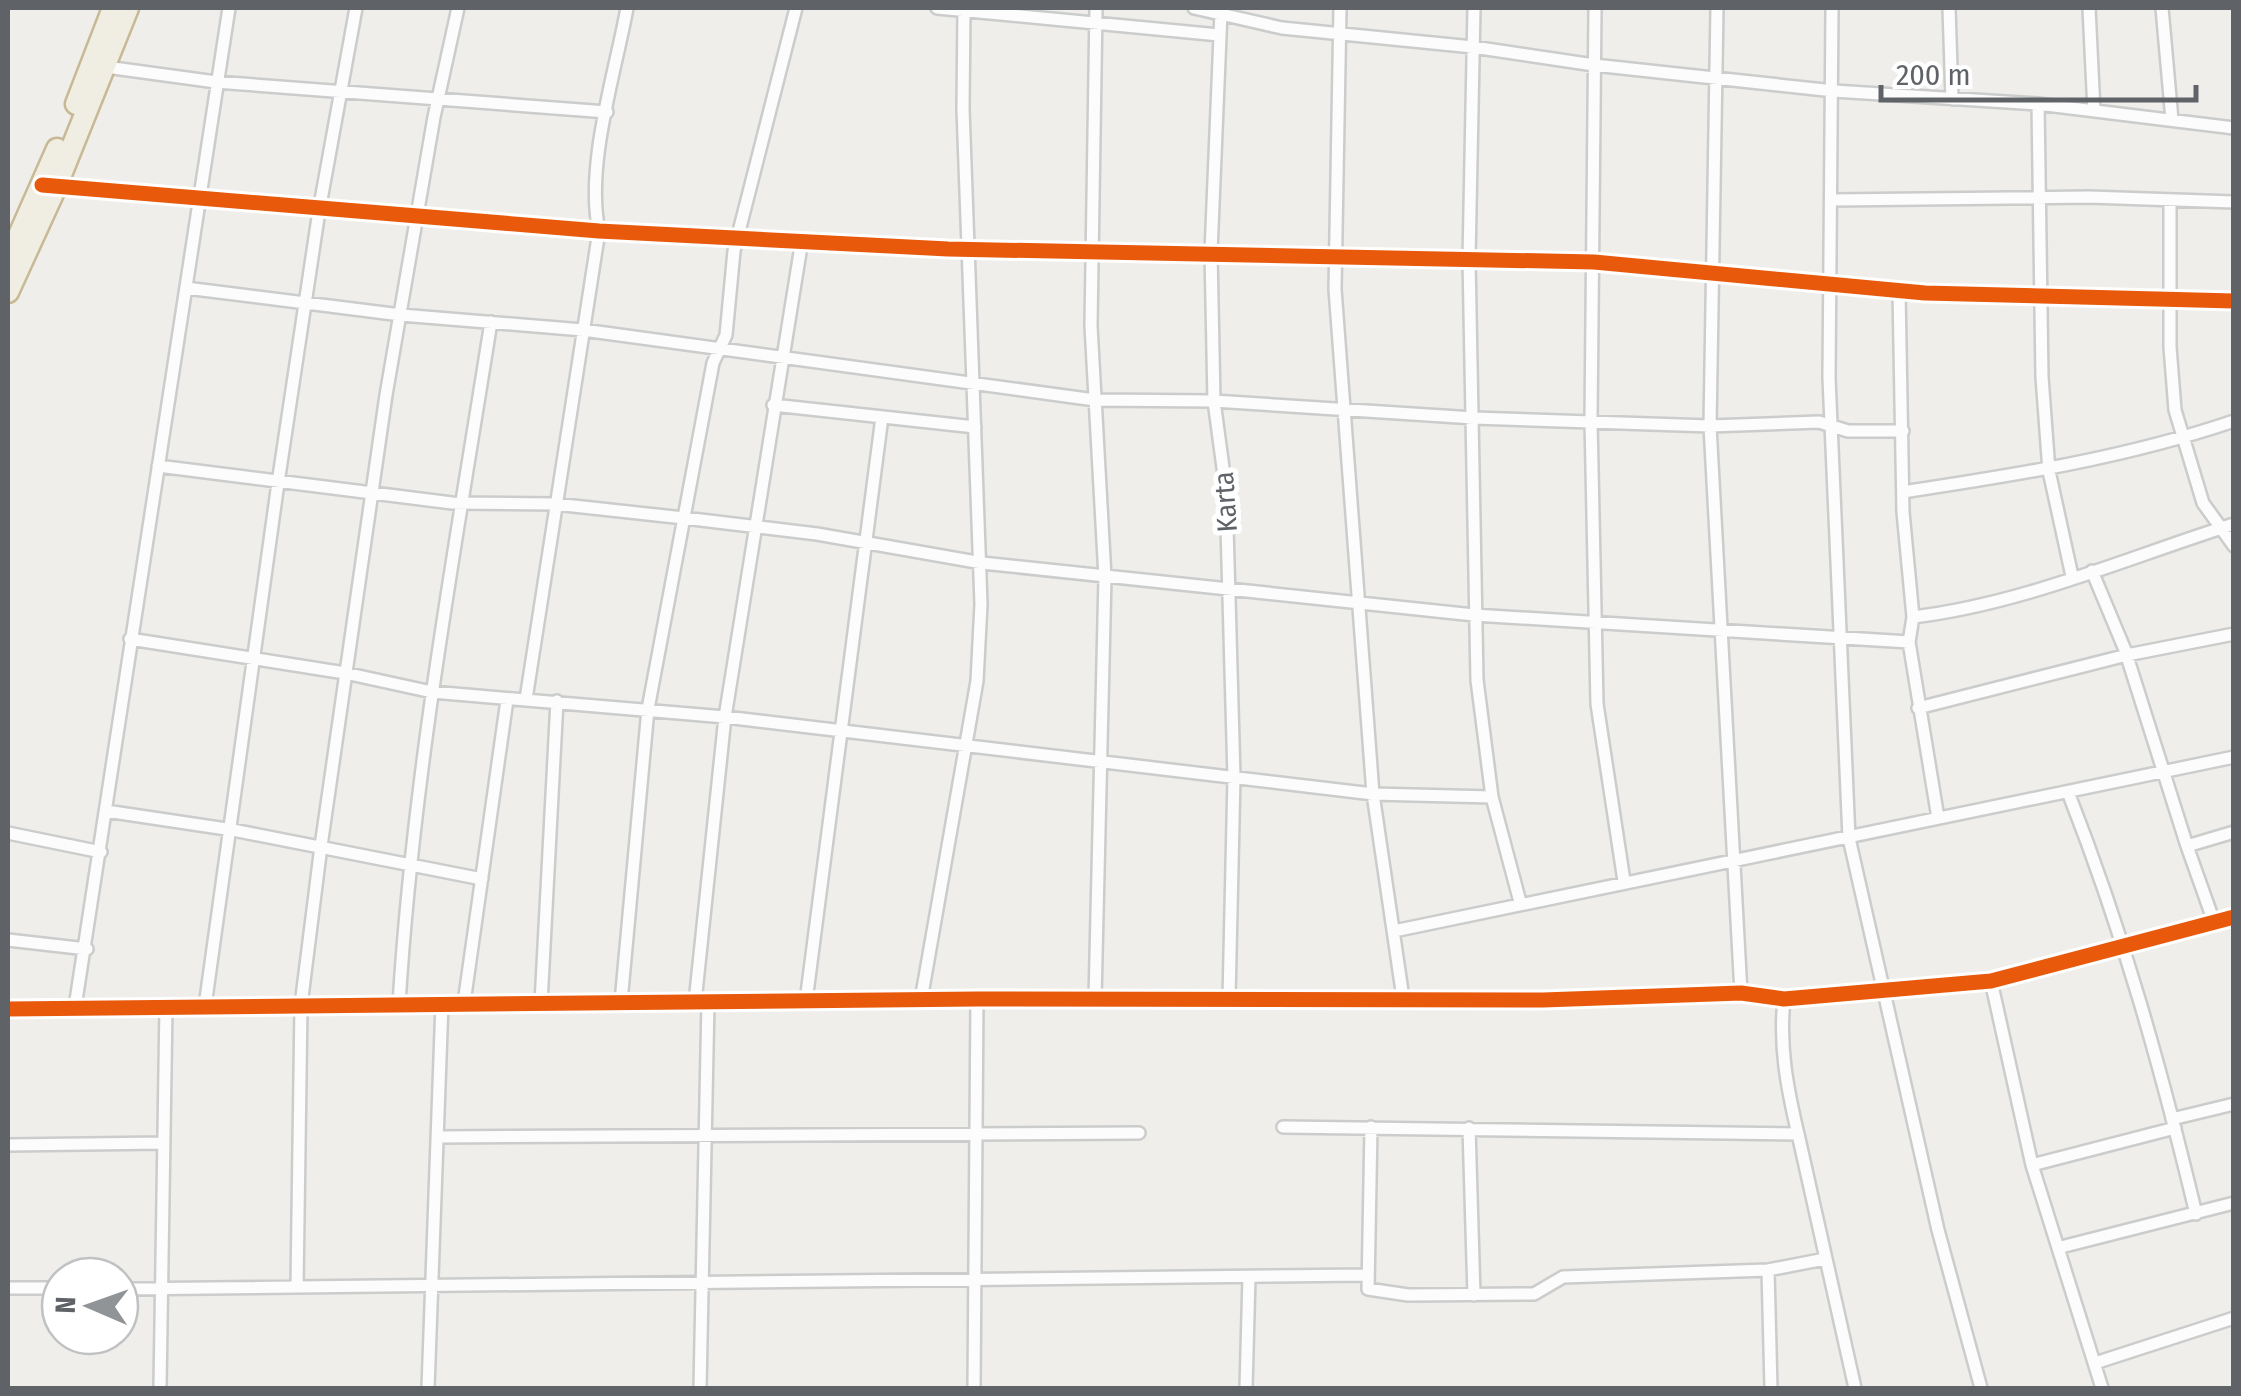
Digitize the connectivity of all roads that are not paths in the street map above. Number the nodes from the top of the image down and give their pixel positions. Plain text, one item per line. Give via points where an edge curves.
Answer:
1 (113, 8) edge
2 (128, 8) edge
3 (229, 8) edge
4 (356, 8) edge
5 (458, 8) edge
6 (628, 8) edge
7 (796, 8) edge
8 (937, 8) edge
9 (964, 8) edge
10 (1096, 8) edge
11 (1194, 8) edge
12 (1340, 8) edge
13 (1474, 8) edge
14 (1596, 8) edge
15 (1717, 8) edge
16 (1832, 8) edge
17 (1950, 8) edge
18 (2089, 8) edge
19 (2162, 8) edge
20 (1221, 12) edge
21 (1095, 22) junction
22 (1339, 34) junction
23 (1219, 35) junction
24 (1473, 47) junction
25 (1594, 64) junction
26 (106, 67) junction
27 (1714, 78) junction
28 (216, 82) junction
29 (342, 91) junction
30 (1834, 91) junction
31 (438, 98) junction
32 (1952, 99) junction
33 (2038, 104) junction
34 (2094, 111) junction
35 (608, 112) junction
36 (2172, 120) junction
37 (2234, 128) edge
38 (49, 186) junction
39 (200, 200) junction
40 (1832, 200) junction
41 (2170, 200) junction
42 (2039, 201) junction
43 (2234, 202) edge
44 (319, 211) junction
45 (418, 216) junction
46 (599, 232) junction
47 (739, 236) junction
48 (802, 240) junction
49 (969, 249) junction
50 (1092, 250) junction
51 (1211, 252) junction
52 (1335, 254) junction
53 (1469, 258) junction
54 (8, 260) edge
55 (1594, 262) junction
56 (1710, 275) junction
57 (1830, 286) junction
58 (186, 288) junction
59 (1899, 291) junction
60 (8, 292) edge
61 (2041, 298) junction
62 (2170, 301) junction
63 (308, 302) junction
64 (2234, 302) edge
65 (401, 315) junction
66 (491, 322) junction
67 (583, 330) junction
68 (719, 350) junction
69 (783, 358) junction
70 (974, 386) junction
71 (1096, 400) junction
72 (1214, 400) junction
73 (772, 405) junction
74 (1343, 410) junction
75 (882, 416) junction
76 (1474, 418) junction
77 (1592, 420) junction
78 (2234, 421) edge
79 (1710, 426) junction
80 (975, 427) junction
81 (1832, 427) junction
82 (1903, 431) junction
83 (2184, 438) junction
84 (158, 466) junction
85 (2048, 471) junction
86 (278, 483) junction
87 (372, 490) junction
88 (1903, 492) junction
89 (458, 503) junction
90 (555, 504) junction
91 (684, 518) junction
92 (2234, 524) edge
93 (752, 526) junction
94 (2219, 528) junction
95 (867, 542) junction
96 (2234, 546) edge
97 (982, 563) junction
98 (2092, 571) junction
99 (1105, 576) junction
100 (2072, 576) junction
101 (1228, 586) junction
102 (1356, 602) junction
103 (1474, 614) junction
104 (1913, 618) junction
105 (1595, 625) junction
106 (1721, 632) junction
107 (2234, 634) edge
108 (1839, 636) junction
109 (130, 639) junction
110 (1909, 642) junction
111 (2127, 655) junction
112 (257, 659) junction
113 (345, 672) junction
114 (432, 692) junction
115 (526, 699) junction
116 (507, 700) junction
117 (557, 701) junction
118 (1918, 708) junction
119 (648, 709) junction
120 (724, 716) junction
121 (842, 732) junction
122 (966, 746) junction
123 (2234, 758) edge
124 (1100, 760) junction
125 (2161, 773) junction
126 (1234, 776) junction
127 (2068, 792) junction
128 (1373, 794) junction
129 (1492, 798) junction
130 (106, 811) junction
131 (1938, 818) junction
132 (233, 830) junction
133 (2234, 832) edge
134 (8, 833) edge
135 (1849, 838) junction
136 (321, 846) junction
137 (2186, 846) junction
138 (101, 852) junction
139 (1735, 860) junction
140 (410, 865) junction
141 (482, 879) junction
142 (1624, 881) junction
143 (1520, 902) junction
144 (2234, 917) edge
145 (2214, 922) junction
146 (1394, 931) junction
147 (8, 940) edge
148 (2126, 945) junction
149 (87, 949) junction
150 (1991, 981) junction
151 (1741, 993) junction
152 (1884, 994) junction
153 (1230, 998) junction
154 (1403, 998) junction
155 (976, 999) junction
156 (1095, 999) junction
157 (1784, 999) junction
158 (921, 1000) junction
159 (806, 1001) junction
160 (620, 1002) junction
161 (702, 1002) junction
162 (464, 1003) junction
163 (541, 1003) junction
164 (399, 1004) junction
165 (442, 1004) junction
166 (301, 1005) junction
167 (166, 1006) junction
168 (205, 1006) junction
169 (74, 1008) junction
170 (8, 1009) edge
171 (2234, 1104) edge
172 (2174, 1124) junction
173 (1283, 1127) dead end
174 (1371, 1127) junction
175 (1469, 1128) junction
176 (1140, 1132) dead end
177 (1798, 1134) junction
178 (437, 1136) junction
179 (706, 1136) junction
180 (977, 1136) junction
181 (164, 1143) junction
182 (8, 1145) edge
183 (2032, 1166) junction
184 (2234, 1202) edge
185 (2196, 1214) junction
186 (2061, 1247) junction
187 (1825, 1259) junction
188 (1768, 1270) junction
189 (1366, 1275) junction
190 (1248, 1277) junction
191 (977, 1279) junction
192 (704, 1282) junction
193 (432, 1286) junction
194 (297, 1287) junction
195 (8, 1288) edge
196 (40, 1288) edge
197 (161, 1288) junction
198 (140, 1289) edge
199 (1474, 1295) junction
200 (2234, 1318) edge
201 (2096, 1363) junction
202 (160, 1388) edge
203 (428, 1388) edge
204 (700, 1388) edge
205 (974, 1388) edge
206 (1246, 1388) edge
207 (1770, 1388) edge
208 (1856, 1388) edge
209 (1982, 1388) edge
210 (2102, 1388) edge

1 - 38 highway
2 - 26 highway
3 - 28 street
4 - 29 street
5 - 31 street
6 - 35 street
7 - 47 street
8 - 9 street
9 - 21 street
9 - 49 street
10 - 21 street
11 - 20 street
12 - 22 street
13 - 24 street
14 - 25 street
15 - 27 street
16 - 30 street
17 - 32 street
18 - 34 street
19 - 36 street
20 - 22 street
20 - 23 street, Karta
21 - 23 street
21 - 50 street
22 - 24 street
22 - 52 street
23 - 51 street, Karta
24 - 25 street
24 - 53 street
25 - 27 street
25 - 55 street
26 - 28 street
26 - 38 highway
27 - 30 street
27 - 56 street
28 - 29 street
28 - 39 street
29 - 31 street
29 - 44 street
30 - 32 street
30 - 40 street
31 - 35 street
31 - 45 street
32 - 33 street
33 - 34 street
33 - 42 street
34 - 36 street
35 - 46 street via 594,208
36 - 37 street
38 - 39 street
38 - 54 highway
38 - 60 highway
39 - 44 street
39 - 58 street
40 - 42 street
40 - 57 street
41 - 42 street
41 - 43 street
41 - 62 street
42 - 61 street
44 - 45 street
44 - 63 street
45 - 46 street
45 - 65 street
46 - 47 street
46 - 67 street
47 - 48 street
47 - 68 street
48 - 49 street
48 - 69 street
49 - 50 street
49 - 70 street
50 - 51 street
50 - 71 street
51 - 52 street
51 - 72 street, Karta
52 - 53 street
52 - 74 street
53 - 55 street
53 - 76 street
55 - 56 street
55 - 77 street
56 - 57 street
56 - 79 street
57 - 59 street
57 - 81 street
58 - 63 street
58 - 84 street
59 - 61 street
59 - 82 street
61 - 62 street
61 - 85 street
62 - 64 street
62 - 83 street via 2175,410
63 - 65 street
63 - 86 street
65 - 66 street
65 - 87 street
66 - 67 street
66 - 89 street
67 - 68 street
67 - 90 street
68 - 69 street
68 - 91 street
69 - 70 street
69 - 73 street
70 - 71 street
70 - 80 street
71 - 72 street
71 - 99 street
72 - 74 street
72 - 101 street, Karta via 1226,490
73 - 75 street
73 - 93 street
74 - 76 street
74 - 102 street
75 - 80 street
75 - 95 street
76 - 77 street
76 - 103 street
77 - 79 street
77 - 105 street
78 - 83 street
79 - 81 street
79 - 106 street
80 - 97 street
81 - 82 street
81 - 108 street
82 - 88 street
83 - 85 street
83 - 94 street
84 - 86 street
84 - 109 street
85 - 88 street
85 - 100 street
86 - 87 street
86 - 112 street
87 - 89 street
87 - 113 street
88 - 104 street
89 - 90 street
89 - 114 street
90 - 91 street
90 - 115 street
91 - 93 street
91 - 119 street
92 - 94 street
93 - 95 street
93 - 120 street
94 - 96 street
94 - 98 street
95 - 97 street
95 - 121 street
97 - 99 street
97 - 122 street via 977,681
98 - 100 street
98 - 111 street
99 - 101 street
99 - 124 street
100 - 104 street
101 - 102 street
101 - 126 street, Karta
102 - 103 street
102 - 128 street
103 - 105 street
103 - 129 street
104 - 110 street
105 - 106 street
105 - 142 street via 1597,704
106 - 108 street
106 - 139 street
107 - 111 street
108 - 110 street
108 - 135 street
109 - 112 street
109 - 130 street
110 - 118 street
111 - 118 street
111 - 125 street
112 - 113 street
112 - 132 street
113 - 114 street
113 - 136 street
114 - 116 street
114 - 140 street
115 - 116 street
115 - 117 street
116 - 141 street
117 - 119 street
117 - 163 street
118 - 131 street
119 - 120 street
119 - 160 street
120 - 121 street
120 - 161 street
121 - 122 street
121 - 159 street
122 - 124 street
122 - 158 street
123 - 125 street
124 - 126 street
124 - 156 street
125 - 127 street
125 - 137 street
126 - 128 street
126 - 153 street, Karta
127 - 131 street
127 - 148 street
128 - 129 street
128 - 146 street
129 - 143 street
130 - 132 street
130 - 138 street
131 - 135 street
132 - 136 street
132 - 168 street
133 - 137 street
134 - 138 street
135 - 139 street
135 - 152 street
136 - 140 street
136 - 166 street
137 - 145 street
138 - 149 street
139 - 142 street
139 - 151 street
140 - 141 street
140 - 164 street
141 - 162 street
142 - 143 street
143 - 146 street
144 - 145 street
145 - 148 street
146 - 154 street
147 - 149 street
148 - 150 street
148 - 172 street
149 - 169 street
150 - 152 street
150 - 183 street
151 - 154 street
151 - 157 street
152 - 157 street
152 - 209 street
153 - 154 street
153 - 156 street
155 - 156 street
155 - 158 street
155 - 180 street
157 - 177 street via 1784,1069
158 - 159 street
159 - 161 street
160 - 161 street
160 - 163 street
161 - 179 street
162 - 163 street
162 - 165 street
164 - 165 street
164 - 166 street
165 - 178 street
166 - 168 street
166 - 194 street
167 - 168 street
167 - 169 street
167 - 181 street
169 - 170 street
171 - 172 street
172 - 183 street
172 - 185 street
173 - 174 street
174 - 175 street
174 - 189 street
175 - 177 street
175 - 199 street
176 - 180 street
177 - 187 street
178 - 179 street
178 - 193 street
179 - 180 street
179 - 192 street
180 - 191 street
181 - 182 street
181 - 197 street
183 - 186 street
184 - 185 street
185 - 186 street
186 - 201 street
187 - 188 street
187 - 208 street
188 - 199 street via 1562,1277 1534,1294
188 - 207 street
189 - 190 street
189 - 199 street via 1368,1289
190 - 191 street
190 - 206 street
191 - 192 street
191 - 205 street
192 - 193 street
192 - 204 street
193 - 194 street
193 - 203 street
194 - 197 street
195 - 196 street
197 - 198 street
197 - 202 street
200 - 201 street
201 - 210 street

